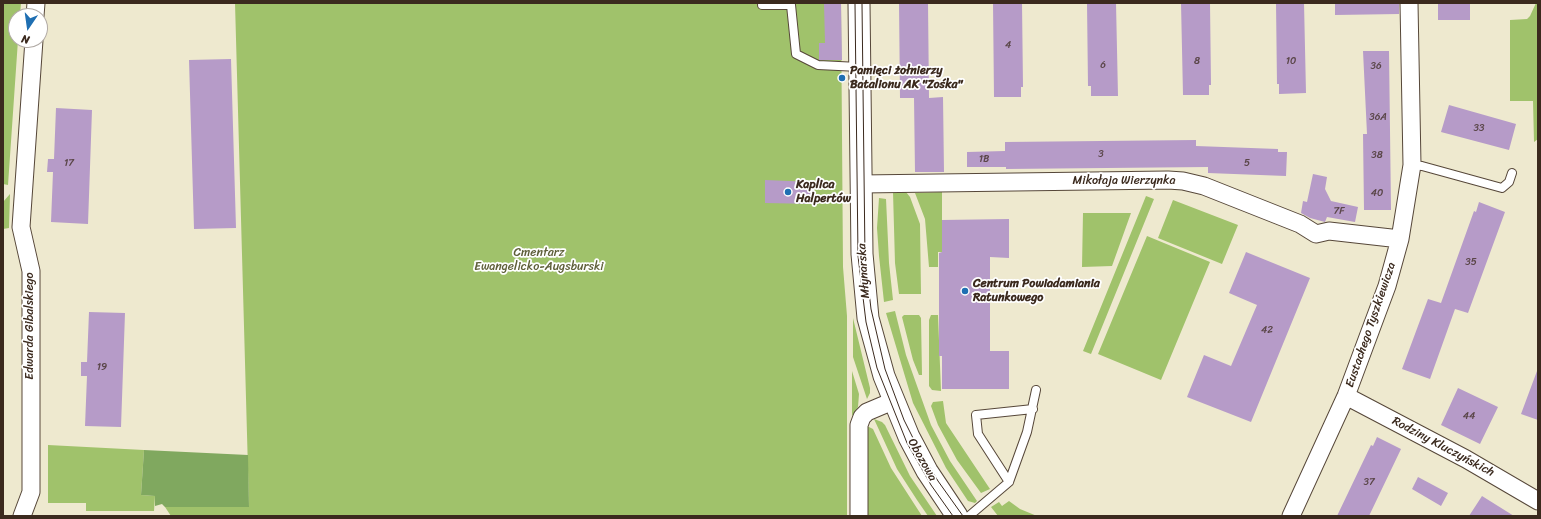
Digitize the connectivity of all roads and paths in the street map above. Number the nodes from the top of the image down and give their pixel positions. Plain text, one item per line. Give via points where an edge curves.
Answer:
1 (859, 3) edge
2 (1409, 3) edge
3 (762, 5) dead end
4 (33, 48) edge
5 (860, 67) junction
6 (1412, 165) junction
7 (1512, 173) dead end
8 (861, 184) junction
9 (1400, 239) junction
10 (1036, 390) dead end
11 (1346, 396) junction
12 (893, 401) junction
13 (1033, 409) junction
14 (1009, 482) junction
15 (1538, 501) edge
16 (22, 516) edge
17 (859, 516) edge
18 (957, 516) edge
19 (969, 516) edge
20 (1291, 516) edge

1 - 5 street, Młynarska
2 - 6 street, Eustachego Tyszkiewicza
3 - 5 lane via 791,5 796,54 818,65
4 - 16 street, Edwarda Gibalskiego via 21,228 31,271 31,492
5 - 8 street, Młynarska
6 - 7 lane via 1502,188 1509,182
6 - 9 street, Eustachego Tyszkiewicza
8 - 9 street, Mikołaja Wierzynka via 1183,181 1204,186 1300,224 1316,234 1328,231
8 - 12 street, Młynarska via 866,306 880,365
9 - 11 street, Eustachego Tyszkiewicza via 1387,286
10 - 13 lane
11 - 15 street, Rodziny Kluczyńskich via 1466,459
11 - 20 street, Eustachego Tyszkiewicza
12 - 17 street via 867,412 859,425
12 - 18 street, Obozowa via 927,471
13 - 14 lane
13 - 14 lane via 976,415 978,434
14 - 19 lane

